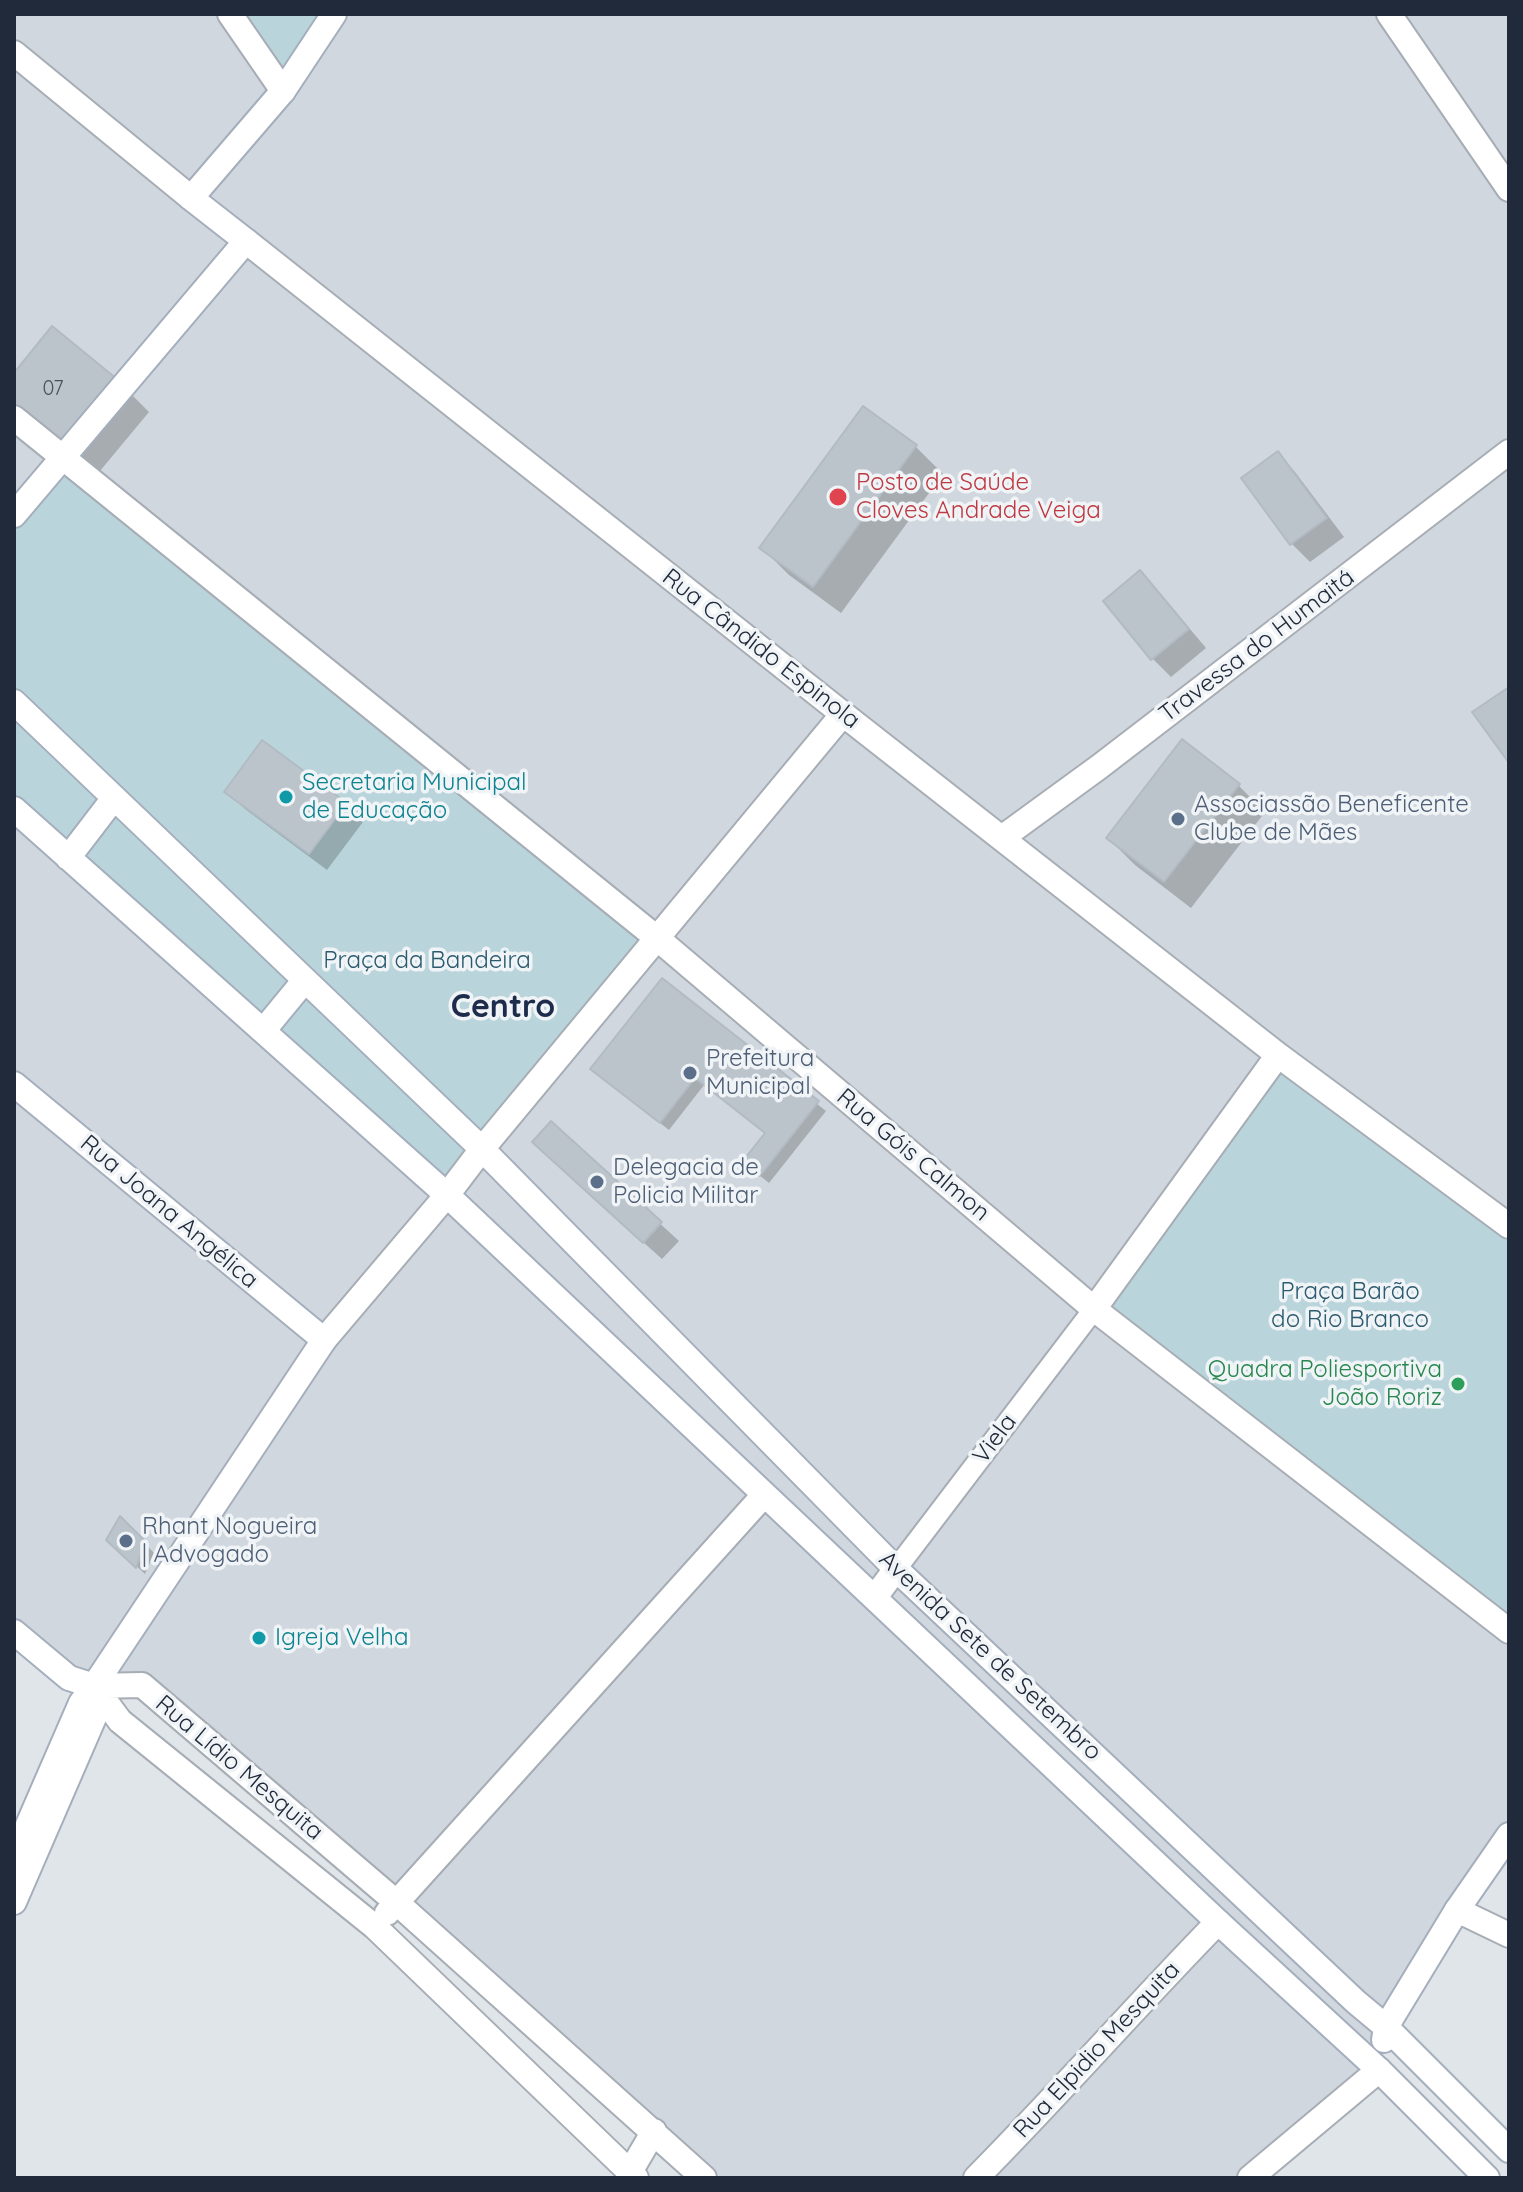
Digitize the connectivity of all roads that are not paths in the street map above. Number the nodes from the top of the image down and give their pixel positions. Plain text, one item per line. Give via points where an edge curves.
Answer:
1 (230, 14) edge
2 (334, 14) edge
3 (1389, 14) edge
4 (14, 53) edge
5 (283, 91) junction
6 (1509, 189) edge
7 (191, 198) junction
8 (246, 241) junction
9 (14, 418) edge
10 (1509, 452) edge
11 (62, 457) junction
12 (14, 515) edge
13 (14, 702) edge
14 (843, 714) junction
15 (114, 798) junction
16 (14, 809) edge
17 (1003, 837) junction
18 (68, 858) junction
19 (658, 939) junction
20 (305, 980) junction
21 (263, 1031) junction
22 (1278, 1055) junction
23 (14, 1084) edge
24 (482, 1149) junction
25 (447, 1195) junction
26 (1509, 1226) edge
27 (1094, 1309) junction
28 (324, 1340) junction
29 (764, 1495) junction
30 (896, 1569) junction
31 (875, 1597) junction
32 (1509, 1631) edge
33 (14, 1632) edge
34 (94, 1686) junction
35 (1509, 1835) edge
36 (14, 1857) edge
37 (14, 1902) edge
38 (396, 1902) junction
39 (1457, 1910) junction
40 (1218, 1922) junction
41 (375, 1927) junction
42 (1509, 1935) edge
43 (1386, 2027) junction
44 (1379, 2070) junction
45 (654, 2131) junction
46 (1509, 2150) edge
47 (633, 2175) edge
48 (704, 2178) edge
49 (976, 2178) edge
50 (1250, 2178) edge
51 (1487, 2178) edge

1 - 5 street
2 - 5 street
3 - 6 street
4 - 7 street, Rua Cândido Espinola
5 - 7 street
7 - 8 street, Rua Cândido Espinola
8 - 11 street
8 - 14 street, Rua Cândido Espinola
9 - 11 street
10 - 17 street, Travessa do Humaitá
11 - 12 street
11 - 19 street
13 - 15 street
14 - 17 street, Rua Cândido Espinola
14 - 19 street
15 - 18 street
15 - 20 street
16 - 18 street
17 - 22 street, Rua Cândido Espinola
18 - 21 street
19 - 24 street
19 - 27 street, Rua Góis Calmon
20 - 21 street
20 - 24 street
21 - 25 street
22 - 26 street
22 - 27 street
23 - 28 street, Rua Joana Angélica
24 - 25 street
24 - 30 street, Avenida Sete de Setembro
25 - 28 street
25 - 29 street, Avenida Sete de Setembro
27 - 30 lane, Viela
27 - 32 street
28 - 34 street
29 - 31 street, Avenida Sete de Setembro
29 - 38 street
30 - 31 street
30 - 43 street, Avenida Sete de Setembro
31 - 40 street, Avenida Sete de Setembro
33 - 34 street via 69,1678
34 - 36 street via 81,1703
34 - 37 street via 99,1706
34 - 38 street, Rua Lídio Mesquita via 142,1685
34 - 41 street, Rua Lídio Mesquita via 120,1721
35 - 39 street
38 - 41 street
38 - 45 street, Rua Lídio Mesquita
39 - 42 street
39 - 43 street
40 - 44 street, Avenida Sete de Setembro
40 - 49 street, Rua Elpidio Mesquita
41 - 47 street, Rua Lídio Mesquita
43 - 44 street
43 - 46 street, Avenida Sete de Setembro
44 - 50 street
44 - 51 street, Avenida Sete de Setembro
45 - 47 street
45 - 48 street, Rua Lídio Mesquita

